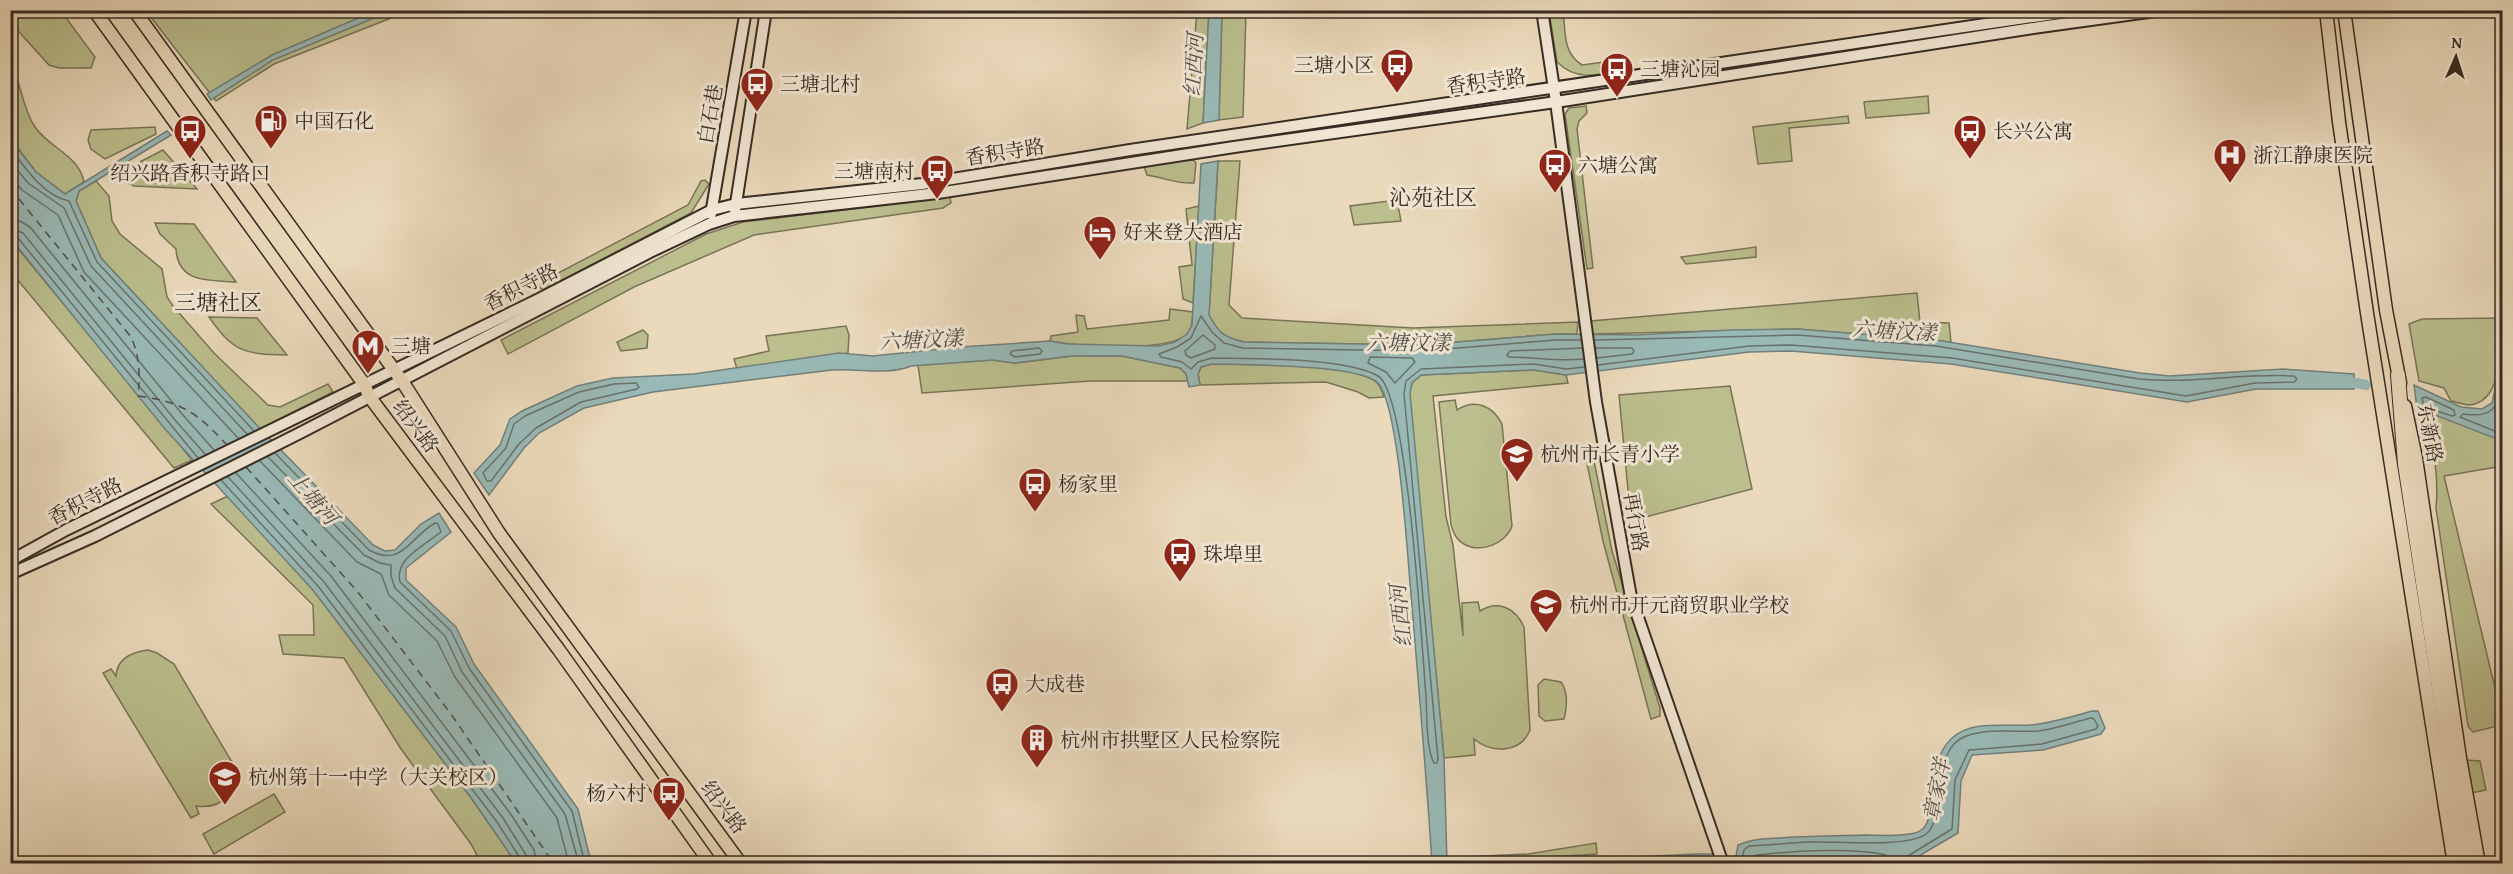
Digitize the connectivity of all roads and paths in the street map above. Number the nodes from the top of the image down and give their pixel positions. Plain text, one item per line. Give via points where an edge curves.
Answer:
1 (94, 10) edge
2 (134, 10) edge
3 (746, 10) edge
4 (766, 10) edge
5 (1542, 10) edge
6 (2080, 10) edge
7 (2163, 10) edge
8 (2326, 10) edge
9 (2344, 10) edge
10 (1554, 89) junction
11 (1556, 102) junction
12 (736, 204) junction
13 (712, 210) junction
14 (734, 216) junction
15 (709, 224) junction
16 (2398, 375) junction
17 (398, 376) junction
18 (366, 390) junction
19 (10, 561) edge
20 (10, 574) edge
21 (711, 864) edge
22 (741, 864) edge
23 (1723, 864) edge
24 (2454, 864) edge
25 (2466, 864) edge
26 (2479, 864) edge

1 - 18 main road, 绍兴路
2 - 17 main road, 绍兴路
3 - 13 main road, 白石巷
4 - 12 main road, 白石巷
5 - 10 main road, 再行路
6 - 10 main road, 香积寺路
7 - 11 main road, 香积寺路
8 - 24 main road via 2367,313
9 - 16 main road, 东新路
10 - 11 main road, 再行路
10 - 12 main road, 香积寺路 via 922,184
11 - 14 main road, 香积寺路 via 938,193
11 - 23 main road, 再行路 via 1596,402 1631,597
12 - 13 main road, 香积寺路
12 - 14 main road, 白石巷
13 - 15 main road, 白石巷
13 - 17 main road, 香积寺路
14 - 15 main road, 香积寺路
15 - 17 main road, 香积寺路
16 - 25 highway via 2405,464
16 - 26 main road, 东新路 via 2416,458
17 - 18 main road, 香积寺路
17 - 22 main road, 绍兴路 via 499,533
18 - 19 main road, 香积寺路 via 333,398
18 - 20 main road, 香积寺路 via 300,433
18 - 21 main road, 绍兴路 via 559,650

